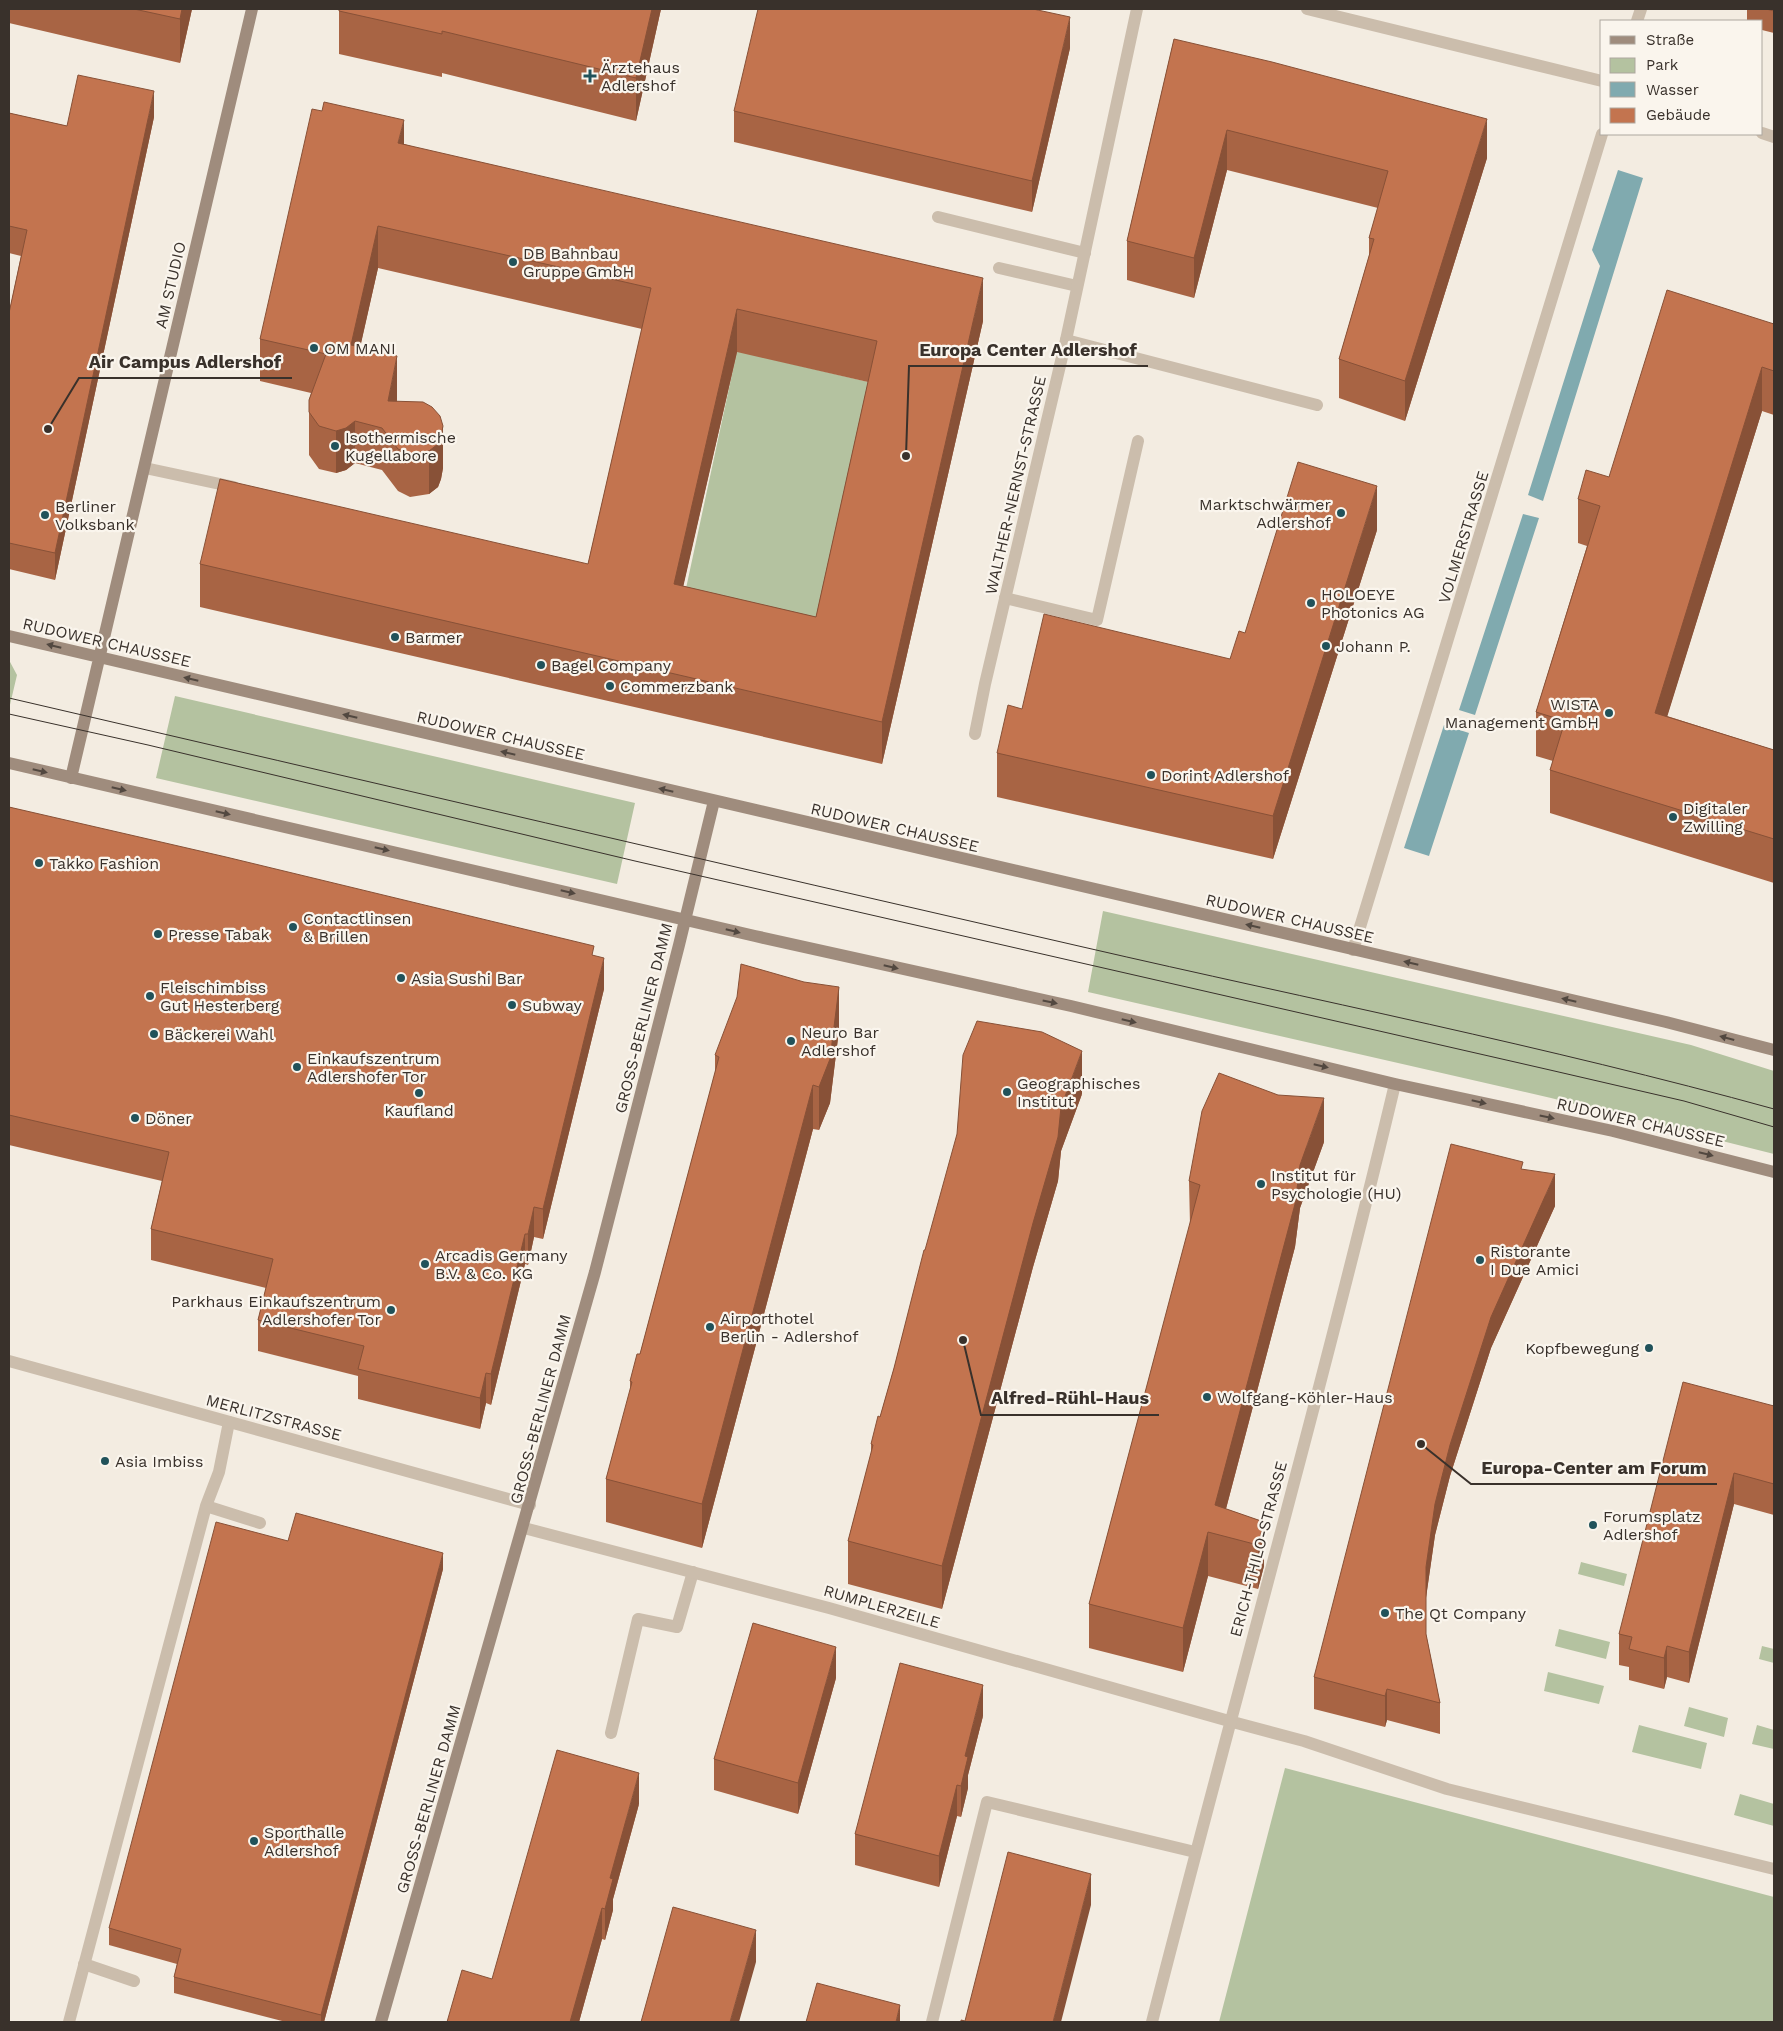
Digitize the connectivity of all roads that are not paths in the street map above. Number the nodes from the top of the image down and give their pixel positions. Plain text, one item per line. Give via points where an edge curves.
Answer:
1 (252, 9) edge
2 (1137, 9) edge
3 (1307, 9) edge
4 (1600, 81) edge
5 (1602, 135) edge
6 (938, 217) dead end
7 (1085, 253) junction
8 (999, 268) dead end
9 (1077, 286) junction
10 (1066, 340) junction
11 (1317, 405) dead end
12 (1138, 441) dead end
13 (145, 468) junction
14 (246, 490) edge
15 (1005, 598) junction
16 (9, 636) edge
17 (98, 657) junction
18 (975, 734) dead end
19 (9, 763) edge
20 (71, 778) junction
21 (714, 801) junction
22 (686, 919) junction
23 (1353, 950) junction
24 (1774, 1050) edge
25 (1395, 1084) junction
26 (1774, 1172) edge
27 (9, 1361) edge
28 (229, 1422) junction
29 (530, 1505) junction
30 (206, 1506) junction
31 (260, 1523) dead end
32 (524, 1528) junction
33 (693, 1572) junction
34 (1229, 1721) junction
35 (611, 1733) dead end
36 (1195, 1852) junction
37 (1774, 1870) edge
38 (84, 1964) junction
39 (134, 1981) dead end
40 (69, 2022) edge
41 (381, 2022) edge
42 (932, 2022) edge
43 (1152, 2022) edge

1 - 13 main road, AM STUDIO
2 - 7 street, WALTHER-NERNST-STRASSE
3 - 4 street
5 - 23 street, VOLMERSTRASSE
6 - 7 street
7 - 9 street, WALTHER-NERNST-STRASSE
8 - 9 street
9 - 10 street, WALTHER-NERNST-STRASSE
10 - 11 street
10 - 15 street, WALTHER-NERNST-STRASSE
12 - 15 street via 1097,620
13 - 14 street
13 - 17 main road, AM STUDIO
15 - 18 street, WALTHER-NERNST-STRASSE
17 -> 16 main road, RUDOWER CHAUSSEE
17 - 20 main road, AM STUDIO
21 -> 17 main road, RUDOWER CHAUSSEE
19 -> 20 main road, RUDOWER CHAUSSEE
20 -> 22 main road, RUDOWER CHAUSSEE
21 - 22 main road, GROSS-BERLINER DAMM
23 -> 21 main road, RUDOWER CHAUSSEE
22 -> 25 main road, RUDOWER CHAUSSEE via 1071,1006
22 - 29 main road, GROSS-BERLINER DAMM via 595,1272
24 -> 23 main road, RUDOWER CHAUSSEE
25 -> 26 main road, RUDOWER CHAUSSEE via 1613,1131
25 - 34 street, ERICH-THILO-STRASSE via 1347,1284
27 - 28 street, MERLITZSTRASSE
28 - 29 street, MERLITZSTRASSE
28 - 30 street via 219,1472
29 - 32 main road, GROSS-BERLINER DAMM
30 - 31 street
30 - 38 street
32 - 33 street, RUMPLERZEILE
32 - 41 main road, GROSS-BERLINER DAMM
33 - 34 street, RUMPLERZEILE
33 - 35 street via 677,1627 638,1619
34 - 36 street, ERICH-THILO-STRASSE
34 - 37 street, RUMPLERZEILE via 1304,1741 1447,1789
36 - 42 street via 987,1802
36 - 43 street, ERICH-THILO-STRASSE
38 - 39 street
38 - 40 street

